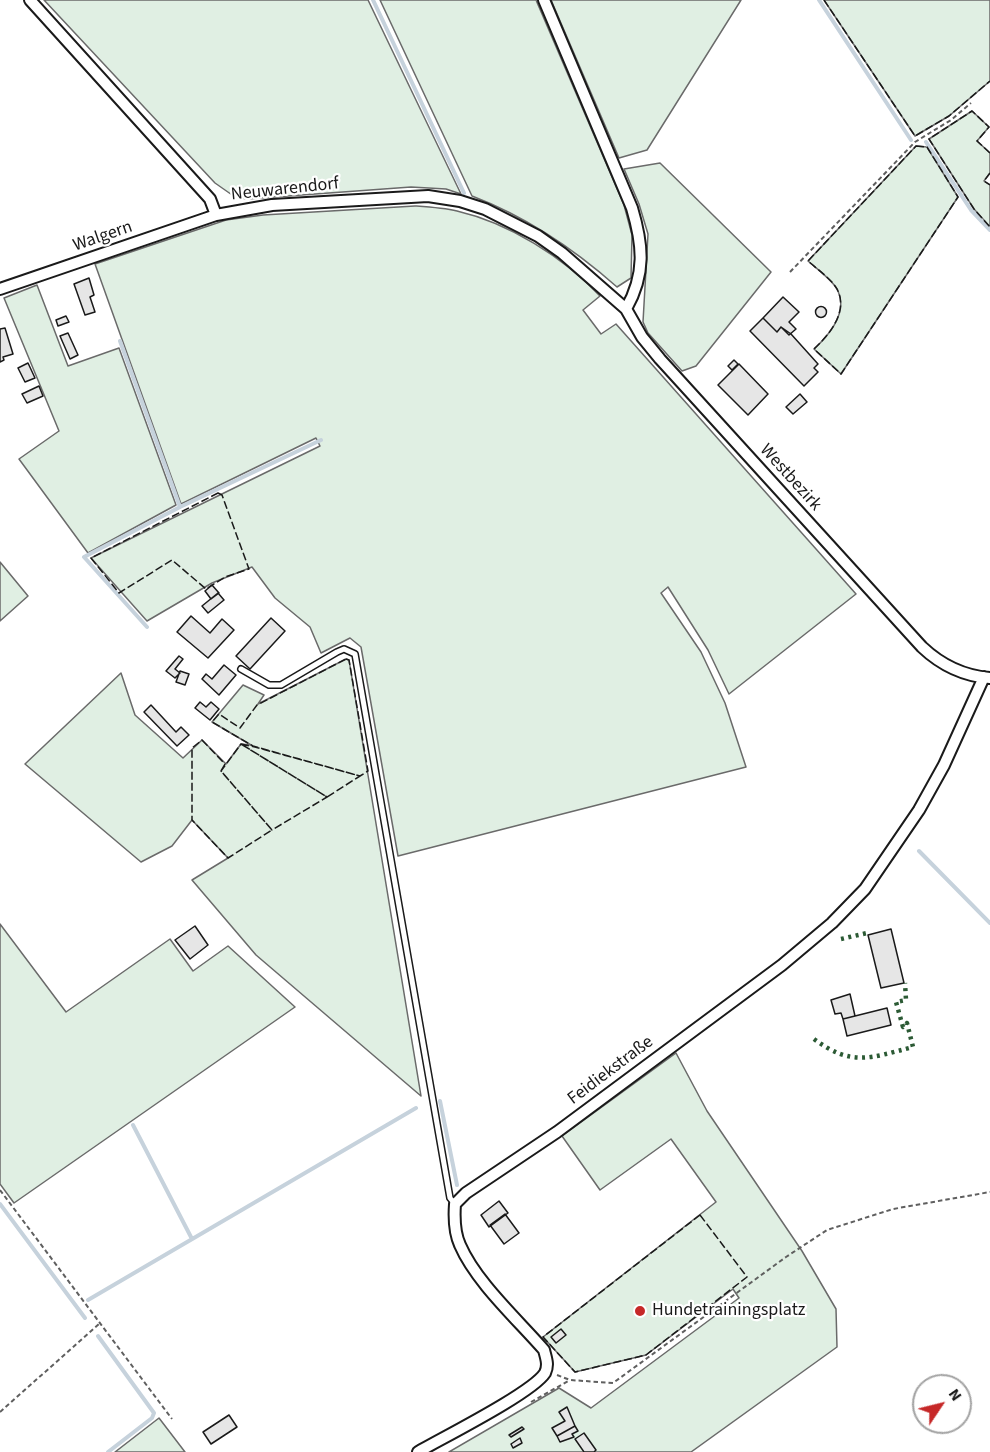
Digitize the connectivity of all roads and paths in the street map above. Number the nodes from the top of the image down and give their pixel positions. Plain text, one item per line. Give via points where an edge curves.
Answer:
1 (30, 0) edge
2 (544, 0) edge
3 (971, 103) dead end
4 (216, 215) junction
5 (586, 272) joint
6 (790, 272) dead end
7 (0, 289) edge
8 (626, 309) junction
9 (241, 669) dead end
10 (987, 678) edge
11 (0, 1190) edge
12 (990, 1192) edge
13 (454, 1204) junction
14 (100, 1323) junction
15 (547, 1371) junction
16 (0, 1412) edge
17 (172, 1419) dead end
18 (418, 1452) edge

1 - 4 street, Neuwarendorf via 210,199
2 - 8 street via 632,207 640,237 637,289
3 - 6 path via 915,142
4 - 5 street, Neuwarendorf via 272,205 428,196 459,201 507,220 538,236
4 - 7 street, Walgern
5 - 8 street, Westbezirk
8 - 10 street, Westbezirk via 660,359 922,647 936,661
9 - 13 lane via 269,685 281,685 337,652 355,654 433,1108
10 - 13 street, Feidiekstraße via 919,810 866,889 832,923 782,965 558,1132
11 - 14 path
12 - 15 path via 893,1209 827,1230 613,1383 570,1380
13 - 15 street via 454,1226 460,1245 474,1269 543,1350
14 - 16 path
14 - 17 path
15 - 18 street via 532,1387

